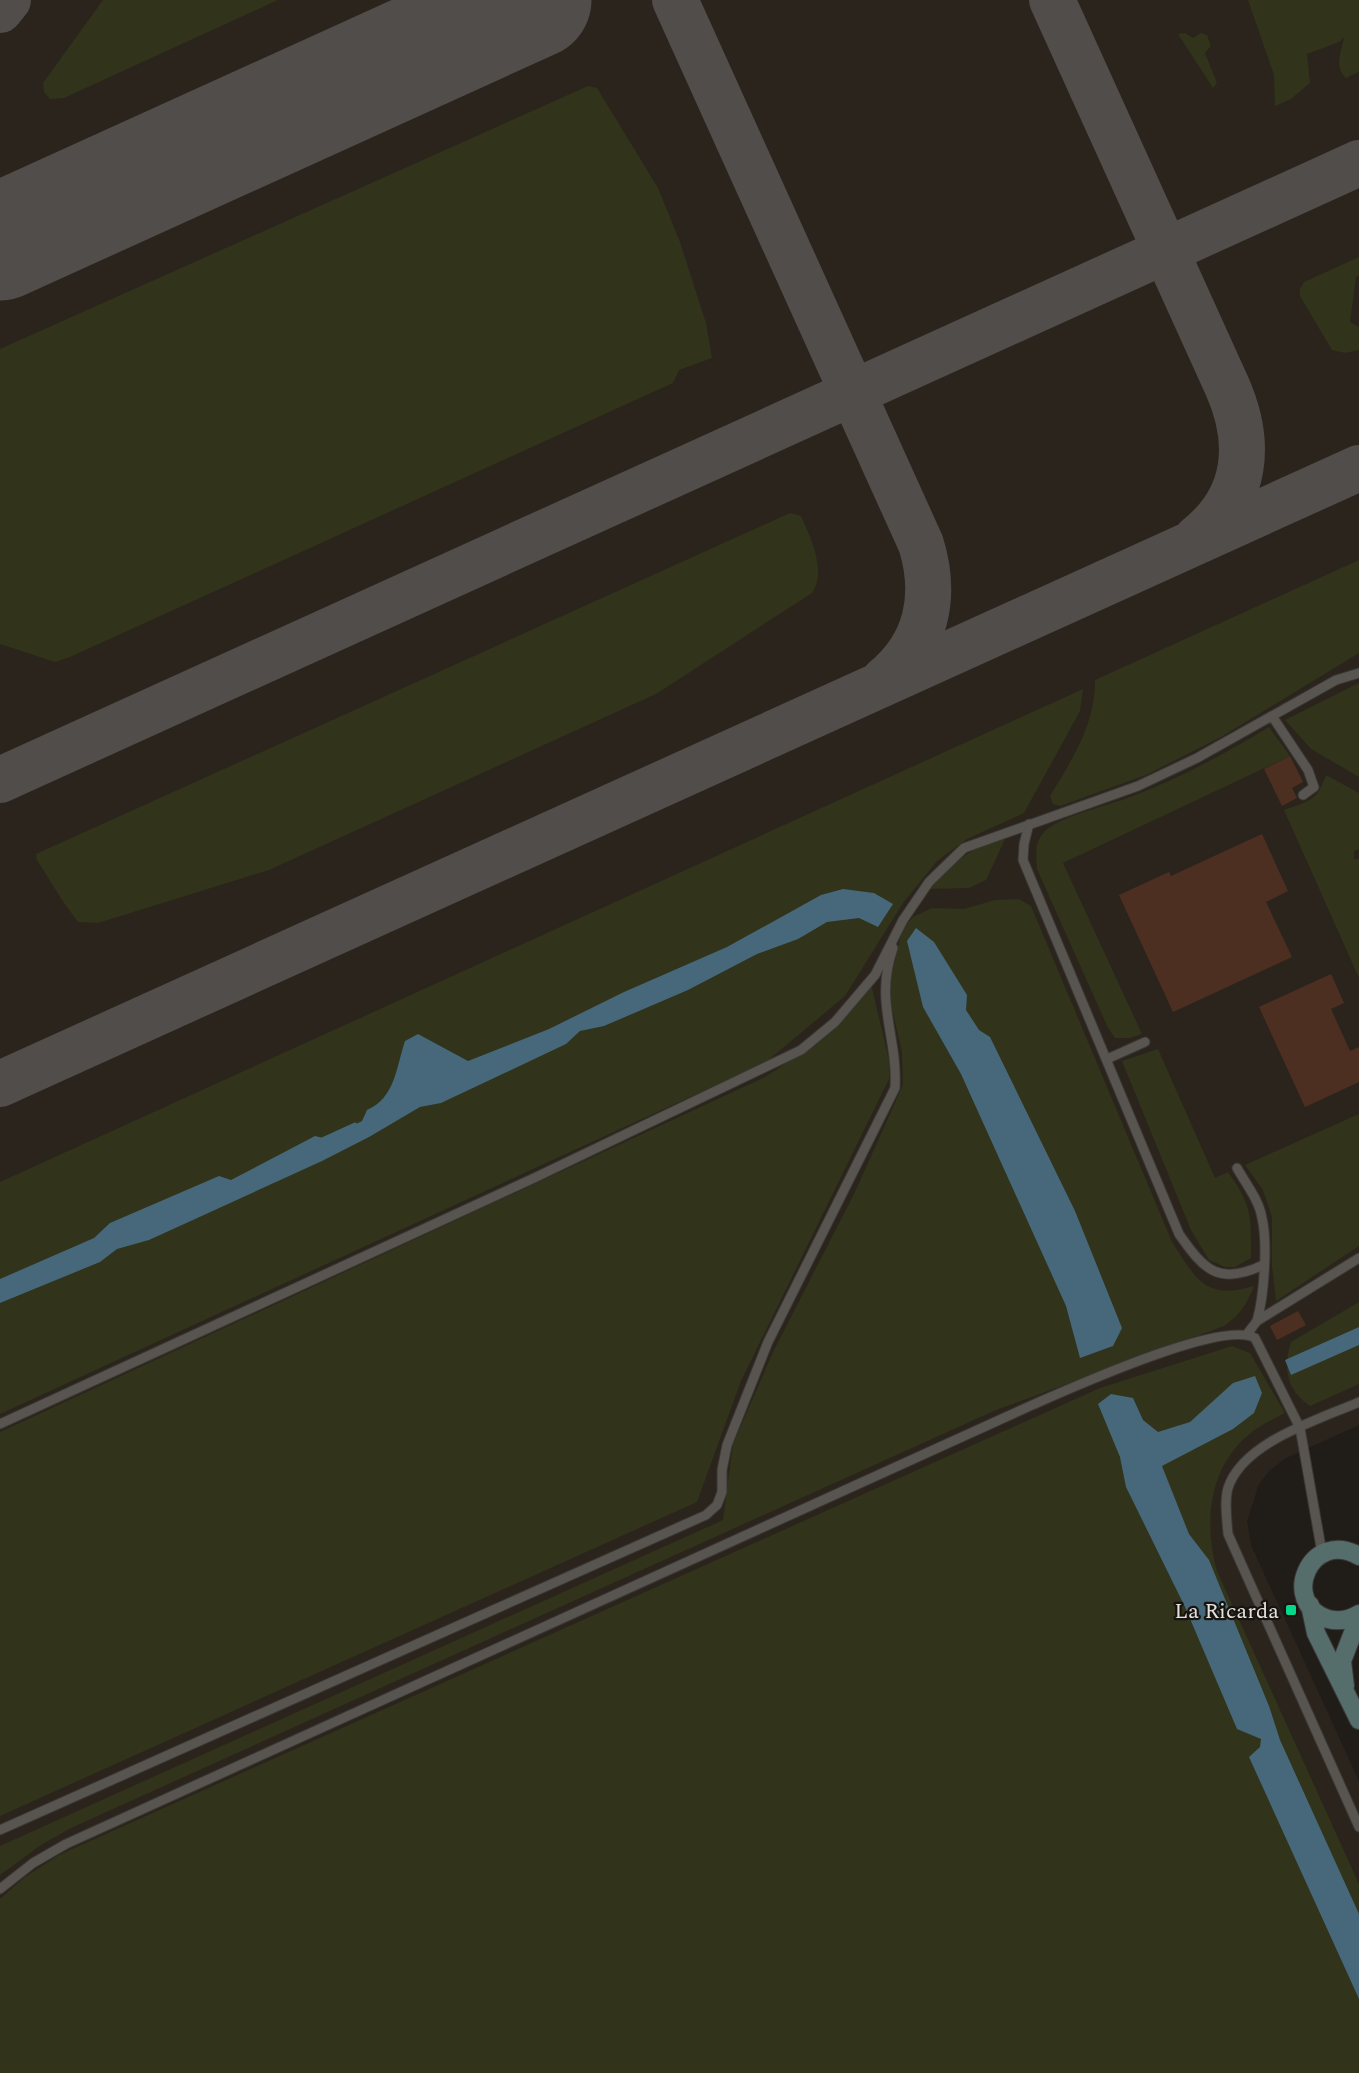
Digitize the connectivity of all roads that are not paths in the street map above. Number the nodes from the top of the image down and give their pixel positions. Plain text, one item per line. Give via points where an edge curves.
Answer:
1 (1359, 673) edge
2 (1272, 716) junction
3 (1304, 795) dead end
4 (1029, 824) junction
5 (903, 920) junction
6 (1145, 1042) dead end
7 (1107, 1059) junction
8 (1237, 1168) dead end
9 (1359, 1258) edge
10 (1263, 1265) junction
11 (1257, 1321) junction
12 (1247, 1334) junction
13 (1359, 1402) edge
14 (0, 1425) edge
15 (1300, 1428) junction
16 (1322, 1553) junction
17 (1357, 1553) edge
18 (1310, 1605) junction
19 (1359, 1616) edge
20 (1346, 1691) junction
21 (1359, 1720) edge
22 (1359, 1827) edge
23 (0, 1830) edge
24 (0, 1889) edge

1 - 2 lane via 1336,680
2 - 3 lane via 1308,770 1314,787
2 - 4 lane via 1138,786
4 - 5 lane via 964,848 928,882
4 - 7 lane via 1023,860
5 - 14 lane via 875,975 836,1022 801,1050
5 - 23 lane via 884,988 895,1088 748,1388 727,1445 717,1505 706,1515
6 - 7 lane
7 - 10 lane via 1179,1234 1198,1261 1213,1272 1230,1277
8 - 10 lane via 1262,1218
9 - 11 lane
10 - 11 lane via 1262,1305
11 - 12 lane
12 - 15 lane via 1255,1338
12 - 24 lane via 1225,1335 1169,1350 1030,1406 66,1844
13 - 15 lane
15 - 16 lane
15 - 22 lane via 1252,1453 1235,1474 1228,1490 1228,1534
16 - 17 street
16 - 18 street via 1304,1577 1303,1590
18 - 19 street via 1322,1617 1334,1621
18 - 20 street via 1316,1634
19 - 20 street via 1342,1661
20 - 21 street

